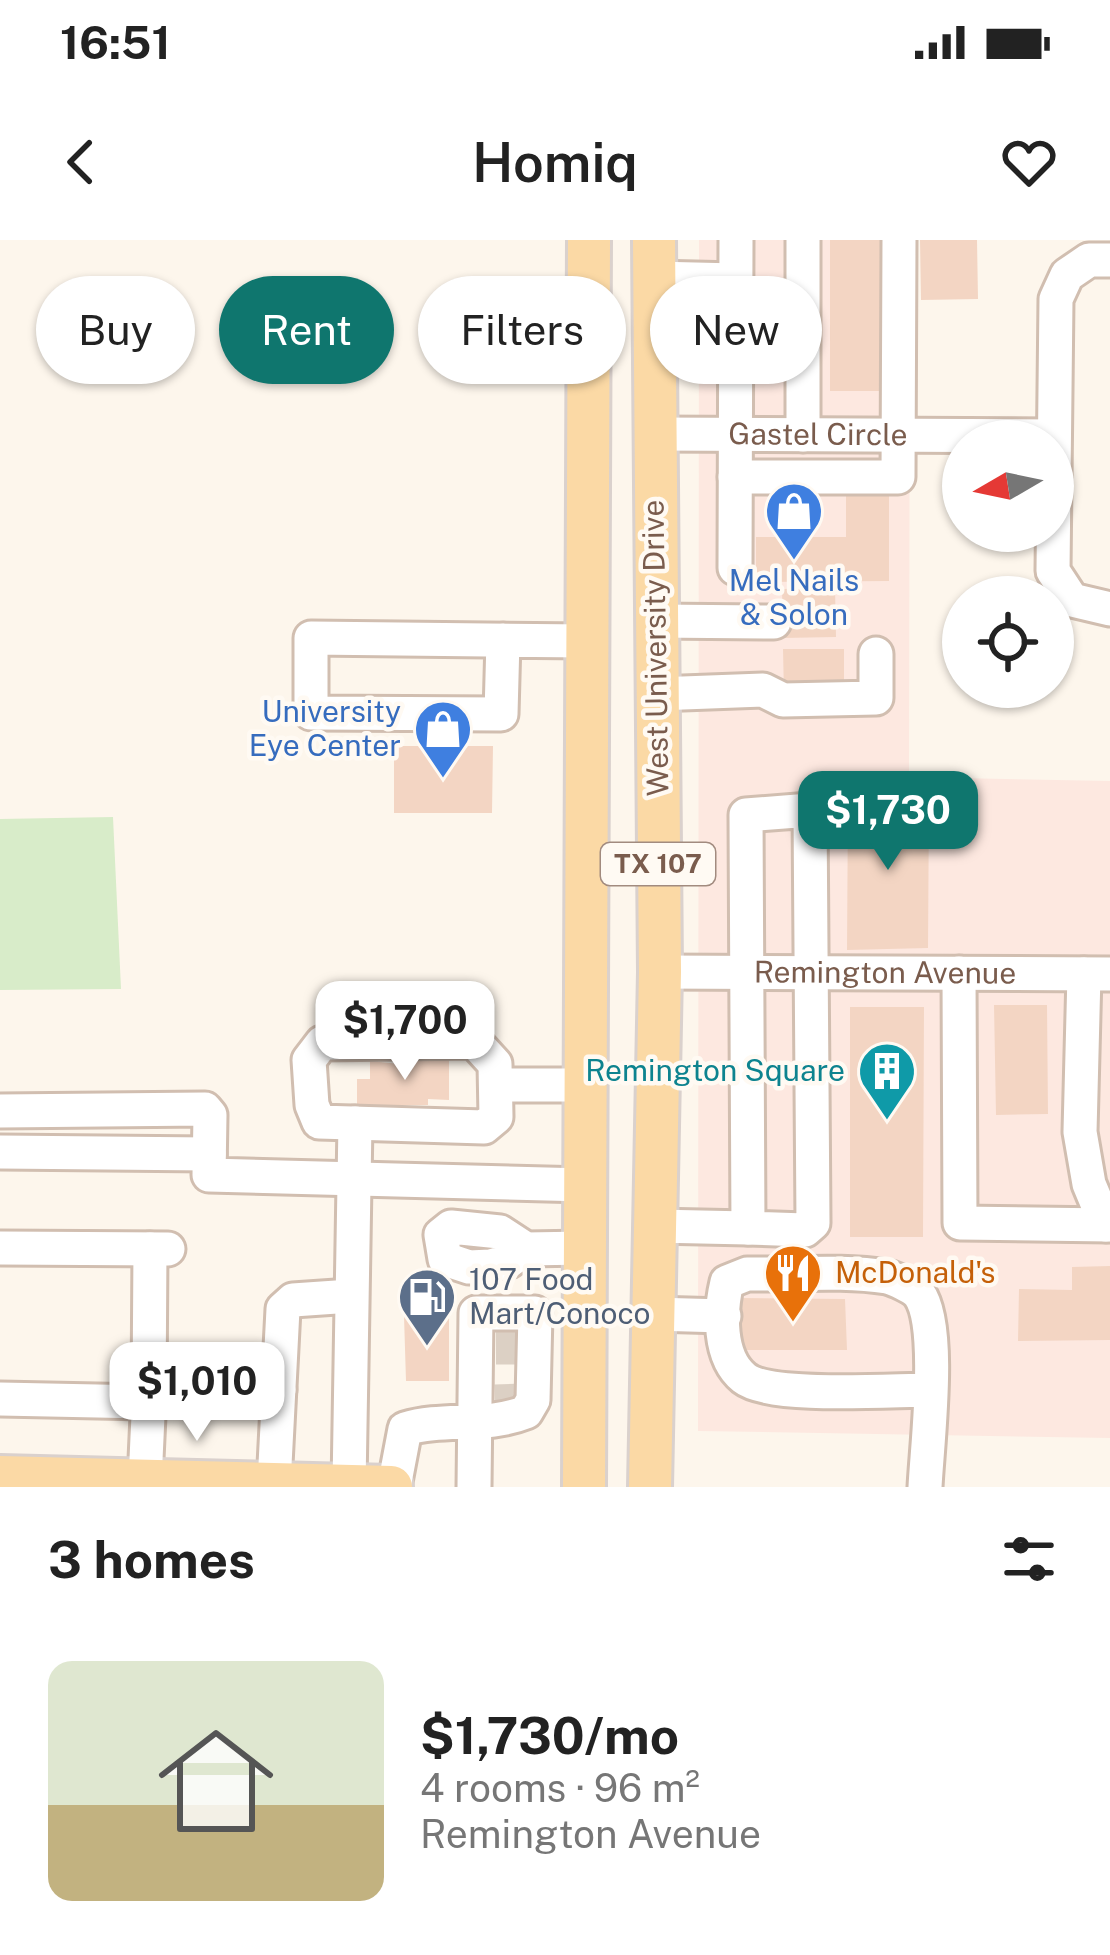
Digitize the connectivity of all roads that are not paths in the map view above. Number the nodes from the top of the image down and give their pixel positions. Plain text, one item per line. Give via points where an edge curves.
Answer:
1 (589, 240) edge
2 (736, 240) edge
3 (803, 240) edge
4 (898, 240) edge
5 (654, 259) edge
6 (1110, 260) edge
7 (720, 276) edge
8 (736, 276) edge
9 (735, 384) edge
10 (1053, 420) edge
11 (653, 434) junction
12 (735, 434) junction
13 (818, 435) junction
14 (898, 435) junction
15 (942, 435) edge
16 (735, 477) junction
17 (833, 478) junction
18 (1053, 552) edge
19 (735, 568) dead end
20 (1110, 609) edge
21 (656, 621) junction
22 (773, 622) dead end
23 (503, 640) junction
24 (587, 641) junction
25 (876, 654) dead end
26 (656, 694) junction
27 (660, 972) junction
28 (747, 972) junction
29 (813, 972) junction
30 (959, 973) junction
31 (1097, 974) edge
32 (586, 1085) junction
33 (496, 1089) junction
34 (0, 1111) edge
35 (356, 1123) junction
36 (0, 1152) edge
37 (209, 1154) junction
38 (352, 1179) junction
39 (585, 1185) junction
40 (1108, 1225) edge
41 (655, 1226) junction
42 (748, 1228) junction
43 (0, 1248) edge
44 (585, 1248) junction
45 (526, 1249) dead end
46 (351, 1296) junction
47 (653, 1313) junction
48 (724, 1316) junction
49 (584, 1357) junction
50 (506, 1367) junction
51 (278, 1390) junction
52 (929, 1390) junction
53 (147, 1398) junction
54 (0, 1399) edge
55 (0, 1477) edge
56 (166, 1484) edge
57 (274, 1484) edge
58 (349, 1486) edge
59 (393, 1487) edge
60 (474, 1487) edge
61 (584, 1487) edge
62 (650, 1487) edge
63 (925, 1487) edge

1 - 24 main road, TX 107
2 - 8 street
3 - 13 street
4 - 14 street
5 - 7 street
5 - 11 main road, West University Drive / TX 107
6 - 10 street via 1089,260 1067,275 1056,299
9 - 12 street
11 - 12 street, Gastel Circle
11 - 21 main road, West University Drive / TX 107
12 - 13 street, Gastel Circle
12 - 16 street
13 - 14 street, Gastel Circle
13 - 17 street
14 - 15 street, Gastel Circle
14 - 17 street via 898,477
16 - 17 street
16 - 19 street
18 - 20 street via 1053,571 1072,600
21 - 22 street
21 - 26 main road, West University Drive / TX 107
23 - 23 street via 311,638 310,713 501,715
23 - 24 street
24 - 32 main road, TX 107
25 - 26 street via 876,698
26 - 27 main road, West University Drive / TX 107
27 - 28 street, Remington Avenue
27 - 41 main road, West University Drive / TX 107
28 - 29 street, Remington Avenue
28 - 29 street via 746,815 810,810
28 - 42 street
29 - 30 street, Remington Avenue
29 - 42 street via 813,1223 805,1230
30 - 31 street, Remington Avenue
30 - 40 street via 960,1223
31 - 40 street via 1080,1132 1089,1184
32 - 33 street
32 - 39 main road, TX 107
33 - 35 street via 484,1127
33 - 35 street via 474,1040 322,1043 310,1060 319,1122
34 - 37 street via 205,1109
35 - 38 street
36 - 37 street
37 - 38 street via 209,1174
38 - 39 street
38 - 46 street
39 - 44 main road, TX 107
41 - 42 street
41 - 47 main road, West University Drive / TX 107
43 - 53 street via 160,1249
44 - 45 street
44 - 49 main road, TX 107
46 - 51 street via 293,1300 283,1309
46 - 58 street
47 - 48 street
47 - 62 main road, West University Drive / TX 107
48 - 52 street via 726,1357 746,1380 778,1390
48 - 52 street via 727,1282 747,1274 890,1277 918,1293 932,1328
49 - 50 street
49 - 61 main road, TX 107
50 - 59 street via 405,1429
50 - 60 street
51 - 53 street
51 - 57 street
52 - 63 street
53 - 54 street
53 - 56 street
55 - 56 main road
56 - 57 main road
57 - 58 main road
58 - 59 main road

